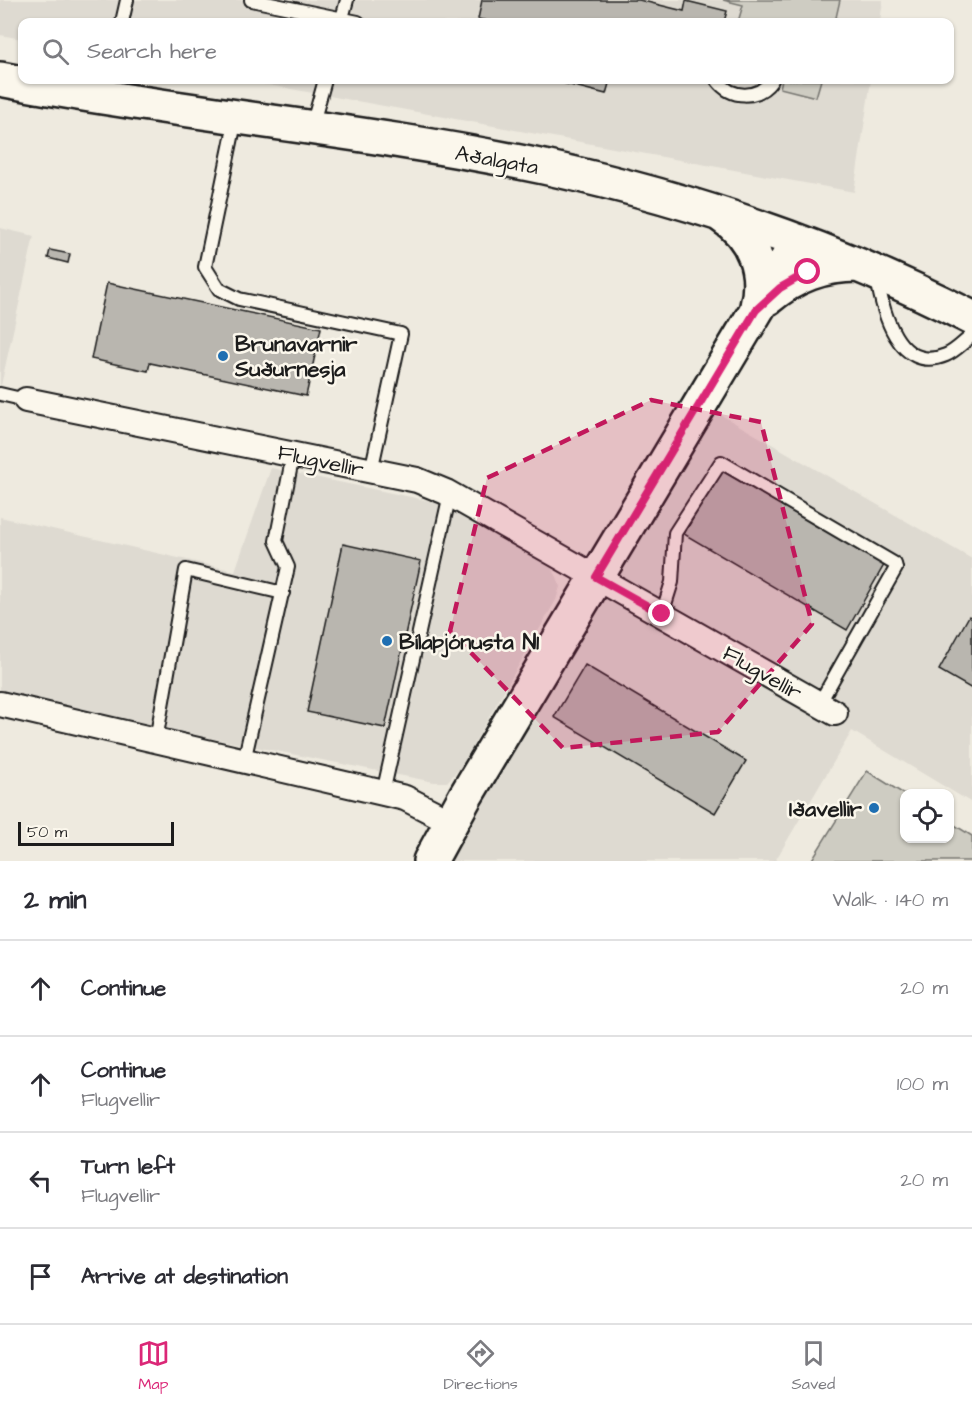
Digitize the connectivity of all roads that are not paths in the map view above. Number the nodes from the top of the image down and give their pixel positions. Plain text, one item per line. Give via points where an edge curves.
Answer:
1 (127, 0) edge
2 (251, 0) edge
3 (347, 0) edge
4 (123, 18) edge
5 (333, 18) edge
6 (342, 18) edge
7 (0, 79) edge
8 (18, 82) edge
9 (34, 84) edge
10 (324, 84) edge
11 (721, 84) edge
12 (768, 84) edge
13 (237, 117) junction
14 (311, 127) junction
15 (718, 213) junction
16 (798, 241) junction
17 (868, 269) junction
18 (756, 310) junction
19 (972, 318) edge
20 (972, 336) edge
21 (0, 394) edge
22 (26, 400) joint
23 (293, 454) junction
24 (371, 471) junction
25 (450, 494) junction
26 (596, 577) junction
27 (282, 593) junction
28 (662, 614) junction
29 (0, 704) edge
30 (827, 708) joint
31 (156, 740) junction
32 (244, 761) junction
33 (383, 793) junction
34 (452, 822) junction
35 (430, 861) edge

1 - 4 lane
2 - 5 lane
3 - 6 lane
7 - 8 street, Aðalgata
9 - 13 street, Aðalgata
10 - 14 lane
11 - 12 lane via 742,95 759,92
13 - 14 street, Aðalgata
13 - 24 lane via 205,267 219,289 239,299 401,334
14 - 15 street, Aðalgata via 542,167
15 - 16 street, Aðalgata
15 - 18 street via 741,233 756,259 760,285
16 - 17 street, Aðalgata
16 - 18 street
17 - 18 street via 842,265 808,272 780,288
17 - 19 street, Aðalgata
17 - 20 lane via 892,330 909,352 936,358
18 - 26 street
21 - 22 lane
22 - 23 street, Flugvellir
23 - 24 street, Flugvellir
23 - 27 lane via 276,541 288,567
24 - 25 street, Flugvellir via 417,480
25 - 26 street, Flugvellir
25 - 33 lane
26 - 28 street, Flugvellir
26 - 34 street
27 - 31 lane via 186,570
27 - 32 lane
28 - 30 street, Flugvellir
28 - 30 lane via 672,582 675,533 721,462 895,564
29 - 31 street
31 - 32 street
32 - 33 street
33 - 34 street via 405,798
34 - 35 street

